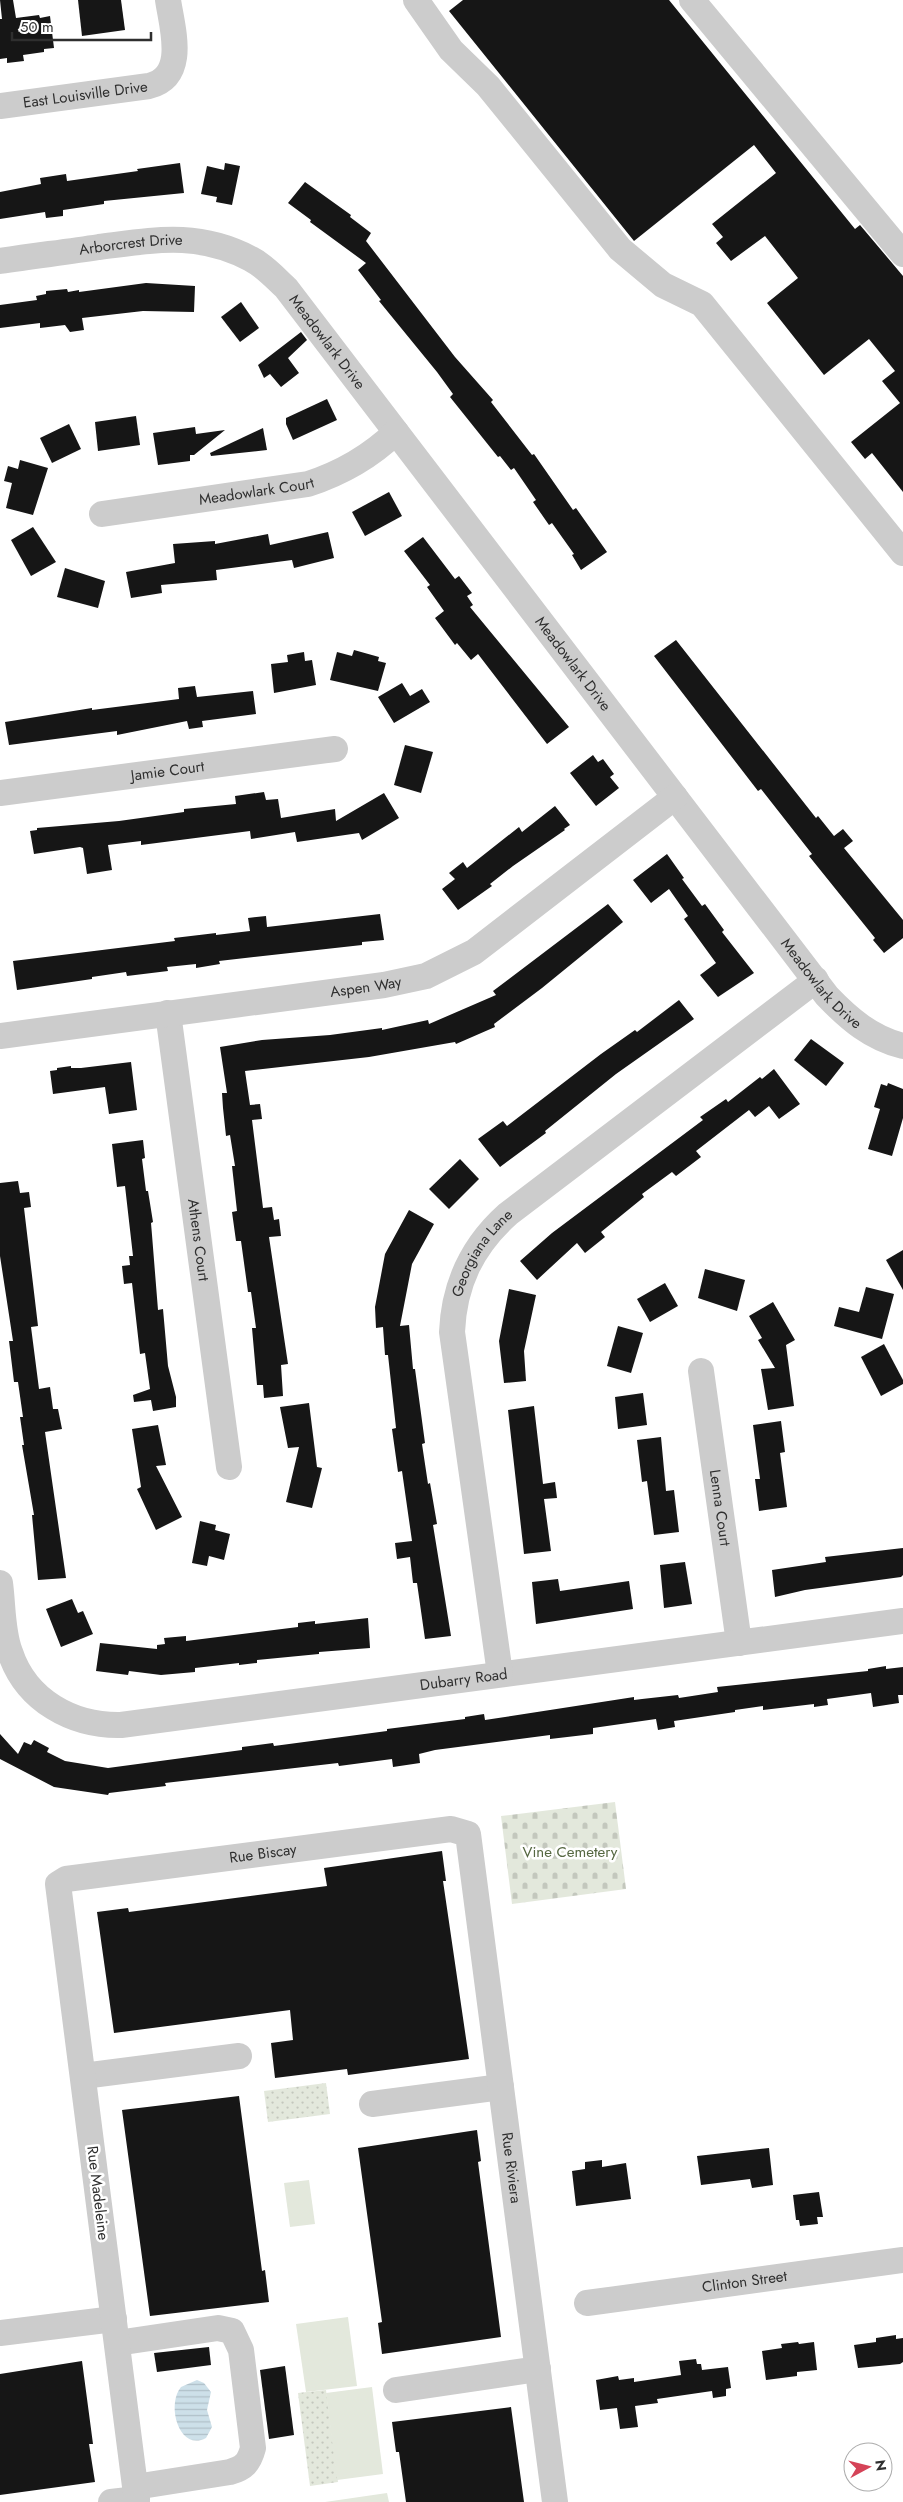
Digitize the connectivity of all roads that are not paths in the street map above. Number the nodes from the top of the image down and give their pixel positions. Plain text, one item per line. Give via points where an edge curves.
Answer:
1 (168, 0) edge
2 (416, 0) edge
3 (692, 0) edge
4 (0, 106) edge
5 (903, 254) edge
6 (0, 261) edge
7 (258, 264) joint
8 (396, 432) junction
9 (102, 514) dead end
10 (903, 553) edge
11 (335, 749) dead end
12 (0, 793) edge
13 (676, 797) junction
14 (816, 980) junction
15 (168, 1014) junction
16 (0, 1036) edge
17 (903, 1046) edge
18 (701, 1371) dead end
19 (230, 1467) dead end
20 (0, 1583) edge
21 (903, 1621) edge
22 (739, 1643) junction
23 (500, 1674) junction
24 (468, 1834) joint
25 (58, 1884) joint
26 (239, 2056) dead end
27 (83, 2076) junction
28 (501, 2087) junction
29 (372, 2104) dead end
30 (903, 2260) edge
31 (587, 2303) dead end
32 (115, 2331) junction
33 (0, 2333) edge
34 (538, 2369) junction
35 (396, 2390) dead end
36 (136, 2496) edge
37 (111, 2502) edge
38 (555, 2502) edge

1 - 4 street, East Louisville Drive via 175,55 168,75 160,82
2 - 10 street via 451,50 488,86 620,249 663,285 702,304
3 - 5 street
6 - 7 street, Arborcrest Drive via 170,238 214,244
7 - 8 street, Meadowlark Drive via 286,288
8 - 9 street, Meadowlark Court via 360,461 308,484
8 - 13 street, Meadowlark Drive
11 - 12 street, Jamie Court
13 - 14 street, Meadowlark Drive
13 - 15 street, Aspen Way via 474,952 442,969 400,983
14 - 17 street, Meadowlark Drive via 839,1009 859,1026
14 - 23 street, Georgiana Lane via 508,1214 490,1231 470,1259 455,1298 452,1332
15 - 16 street, Aspen Way
15 - 19 street, Athens Court
18 - 22 street, Lenna Court
20 - 23 street, Dubarry Road via 10,1654 32,1690 58,1711 98,1724 122,1725
21 - 22 street, Dubarry Road
22 - 23 street, Dubarry Road
24 - 25 street, Rue Biscay via 450,1829 66,1879
24 - 28 street, Rue Riviera
25 - 27 street, Rue Madeleine
26 - 27 street
27 - 32 street, Rue Madeleine
28 - 29 street
28 - 34 street, Rue Riviera
30 - 31 street, Clinton Street
32 - 33 street
32 - 36 street, Rue Madeleine
32 - 36 street via 218,2328 232,2332 241,2350 253,2448 250,2459 242,2468 230,2472
34 - 35 street
34 - 38 street, Rue Riviera
36 - 37 street

